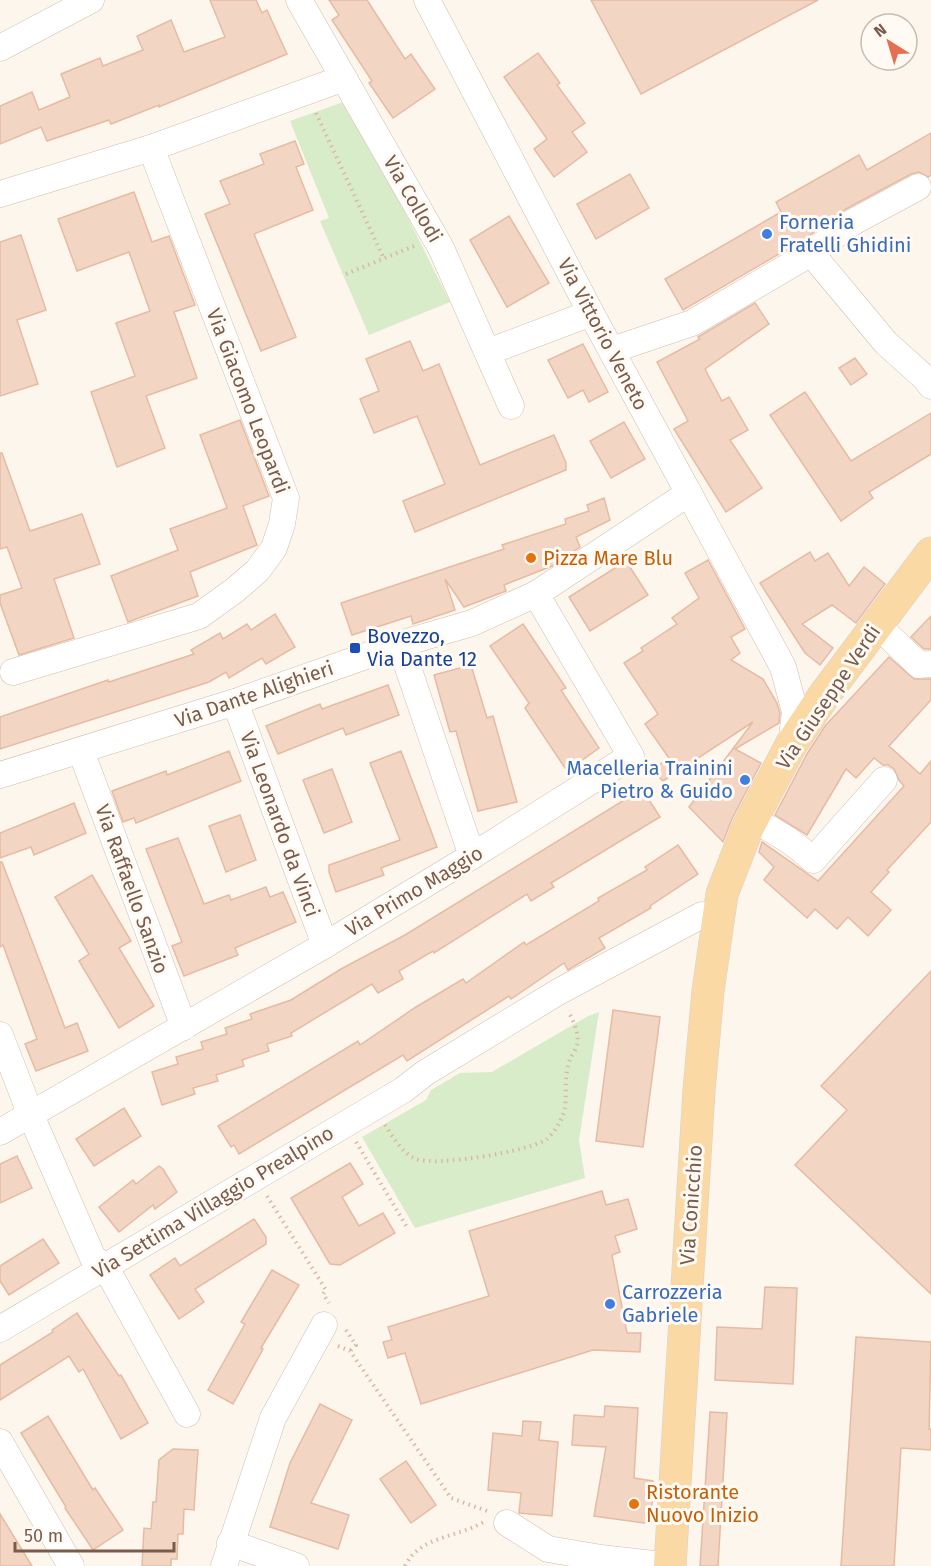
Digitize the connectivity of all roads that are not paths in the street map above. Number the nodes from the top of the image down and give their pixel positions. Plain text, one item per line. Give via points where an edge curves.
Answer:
1 (92, 0) edge
2 (299, 0) edge
3 (427, 0) edge
4 (0, 48) edge
5 (344, 78) junction
6 (151, 148) junction
7 (918, 187) dead end
8 (0, 194) edge
9 (811, 253) junction
10 (591, 313) junction
11 (612, 350) junction
12 (488, 352) junction
13 (931, 386) edge
14 (512, 406) dead end
15 (689, 493) junction
16 (931, 553) edge
17 (536, 594) junction
18 (877, 625) junction
19 (400, 644) junction
20 (931, 664) edge
21 (783, 667) junction
22 (13, 672) dead end
23 (825, 694) junction
24 (235, 702) junction
25 (791, 745) junction
26 (81, 751) junction
27 (0, 775) edge
28 (884, 780) dead end
29 (752, 820) junction
30 (472, 856) junction
31 (711, 916) junction
32 (325, 945) junction
33 (183, 1027) junction
34 (0, 1035) edge
35 (30, 1113) junction
36 (0, 1132) edge
37 (105, 1266) junction
38 (334, 1321) road end
39 (0, 1329) edge
40 (187, 1414) dead end
41 (0, 1442) edge
42 (507, 1523) dead end
43 (227, 1555) edge
44 (71, 1566) edge
45 (296, 1566) edge
46 (670, 1566) edge

1 - 4 street
2 - 5 street, Via Collodi
3 - 10 street, Via Vittorio Veneto
5 - 6 street
5 - 12 street, Via Collodi via 441,248
6 - 8 street
6 - 22 street, Via Giacomo Leopardi via 286,498 282,524 274,548 256,572 199,616
7 - 9 street via 853,222
9 - 11 street via 692,323
9 - 13 street via 886,344
10 - 11 street, Via Vittorio Veneto
10 - 12 street
11 - 15 street, Via Vittorio Veneto
12 - 14 street, Via Collodi
15 - 17 street, Via Dante Alighieri
15 - 21 street, Via Vittorio Veneto
16 - 18 main road, Via Giuseppe Verdi
17 - 19 street, Via Dante Alighieri via 472,622
17 - 30 street, Via Primo Maggio via 631,756
18 - 20 street via 919,665
18 - 23 main road, Via Giuseppe Verdi
19 - 24 street, Via Dante Alighieri
19 - 30 street
21 - 23 street, Via Vittorio Veneto via 804,686
21 - 25 street, Via Vittorio Veneto via 795,712
23 - 25 main road, Via Giuseppe Verdi
24 - 26 street, Via Dante Alighieri
24 - 32 street, Via Leonardo da Vinci
25 - 29 main road, Via Giuseppe Verdi
26 - 27 street, Via Dante Alighieri
26 - 33 street, Via Raffaello Sanzio
28 - 29 street via 813,860
29 - 31 main road, Via Giuseppe Verdi
30 - 32 street, Via Primo Maggio
31 - 37 street, Via Settima Villaggio Prealpino via 558,992 403,1090
31 - 46 main road, Via Conicchio
32 - 33 street, Via Primo Maggio
33 - 35 street, Via Primo Maggio
34 - 35 street
35 - 36 street, Via Primo Maggio
35 - 37 street via 93,1258
37 - 39 street, Via Settima Villaggio Prealpino
37 - 40 street
38 - 43 street via 273,1418
41 - 44 street
42 - 46 street, Via Conicchio via 548,1549
43 - 45 street

